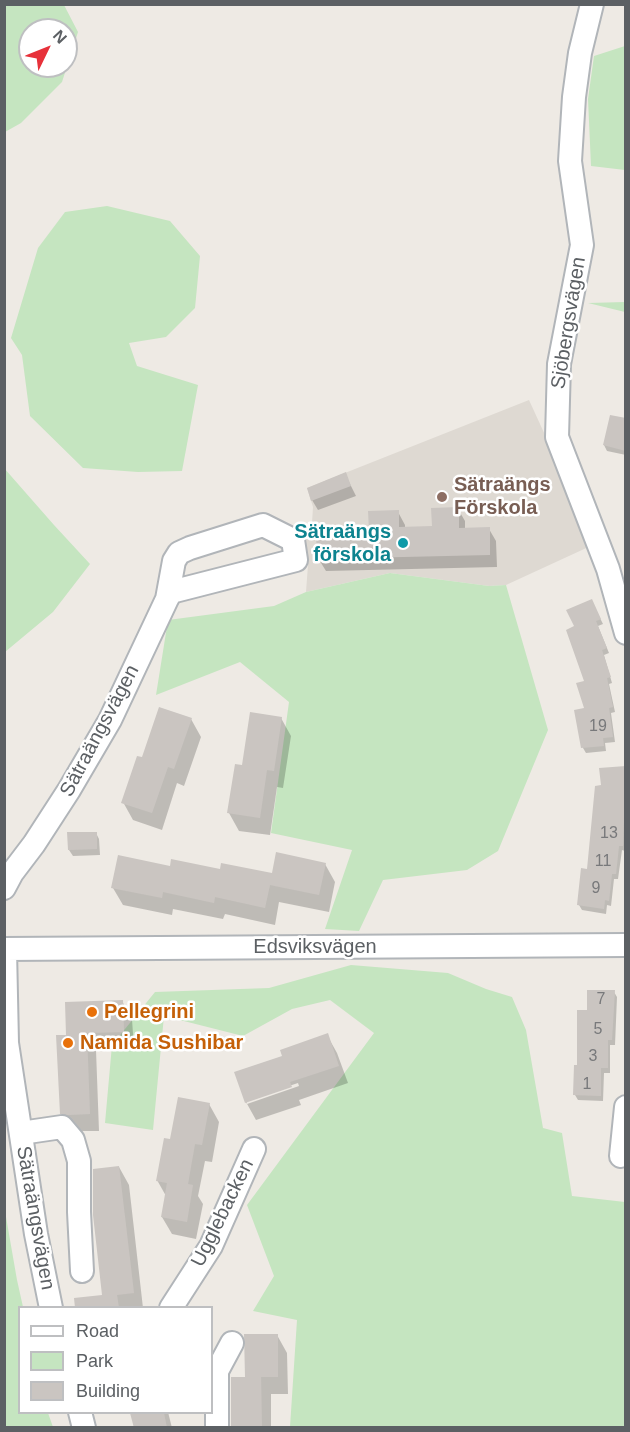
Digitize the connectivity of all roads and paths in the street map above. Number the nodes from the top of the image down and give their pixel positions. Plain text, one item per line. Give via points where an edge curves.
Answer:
1 (592, 4) edge
2 (167, 599) junction
3 (626, 633) edge
4 (4, 888) edge
5 (626, 945) edge
6 (5, 949) edge
7 (6, 1044) edge
8 (626, 1107) edge
9 (21, 1133) junction
10 (254, 1149) dead end
11 (621, 1156) dead end
12 (82, 1271) dead end
13 (51, 1306) edge
14 (172, 1306) edge
15 (232, 1343) dead end
16 (217, 1428) edge

1 - 3 street, Sjöbergsvägen via 574,97 570,161 582,245 559,364 556,437 608,569
2 - 2 street, Sätraängsvägen via 179,553 263,525 293,540 296,560 171,592
2 - 4 street, Sätraängsvägen via 110,720
5 - 6 street, Edsviksvägen
6 - 7 street, Sätraängsvägen
7 - 9 street, Sätraängsvägen
8 - 11 street
9 - 12 street via 62,1127 73,1140 79,1161
9 - 13 street, Sätraängsvägen
10 - 14 street, Ugglebacken via 211,1246
15 - 16 street via 217,1371

